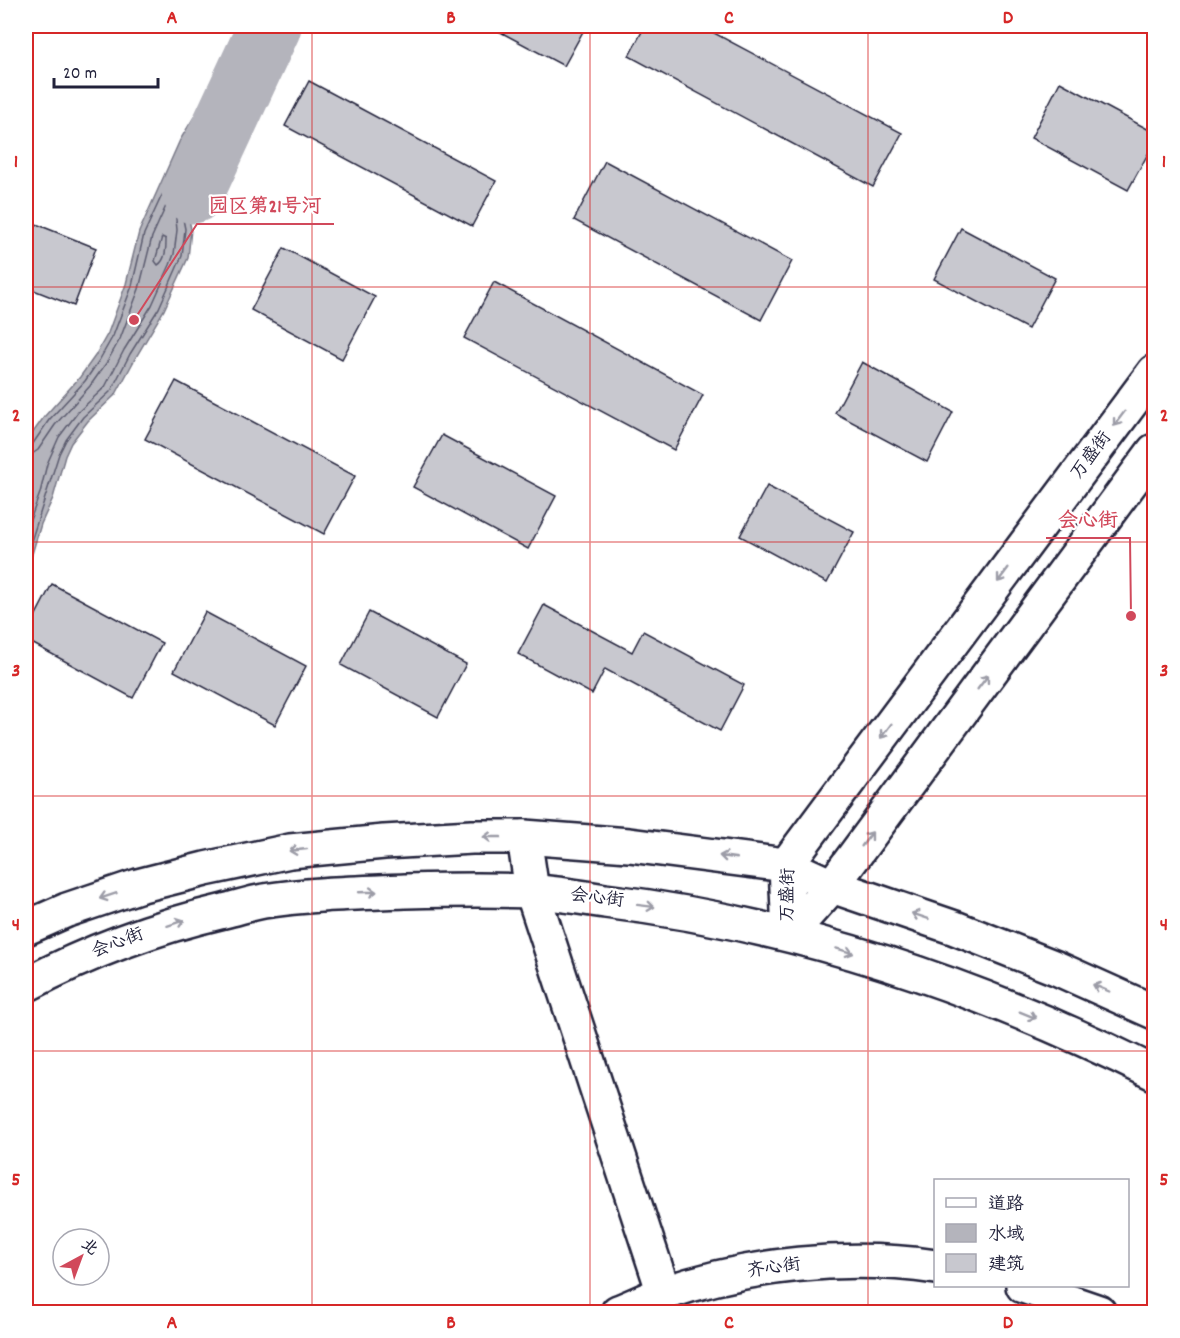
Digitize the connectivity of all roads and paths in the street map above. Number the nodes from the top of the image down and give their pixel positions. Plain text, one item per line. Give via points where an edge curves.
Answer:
1 (1155, 372) edge
2 (1155, 451) edge
3 (524, 837) junction
4 (786, 865) junction
5 (832, 885) junction
6 (532, 891) junction
7 (26, 928) edge
8 (789, 934) junction
9 (26, 985) edge
10 (1155, 1012) edge
11 (1155, 1074) edge
12 (934, 1268) edge
13 (1026, 1287) edge
14 (664, 1293) junction
15 (618, 1312) edge
16 (1099, 1312) edge

1 -> 4 main road, 万盛街
5 -> 2 main road, 万盛街
4 -> 3 main road via 629,845
3 - 6 main road
3 -> 7 main road via 290,850 138,886
4 - 5 main road
4 - 8 main road, 万盛街
5 - 8 main road, 万盛街
10 -> 5 main road via 965,932
6 -> 8 main road, 会心街 via 669,908
9 -> 6 main road, 会心街 via 122,941 184,920 263,901 352,893
6 - 14 main road
8 -> 11 main road, 会心街 via 932,978 1103,1047
12 - 14 main road, 齐心街 via 866,1262 810,1264 754,1271
13 - 16 main road
14 - 15 main road, 齐心街

